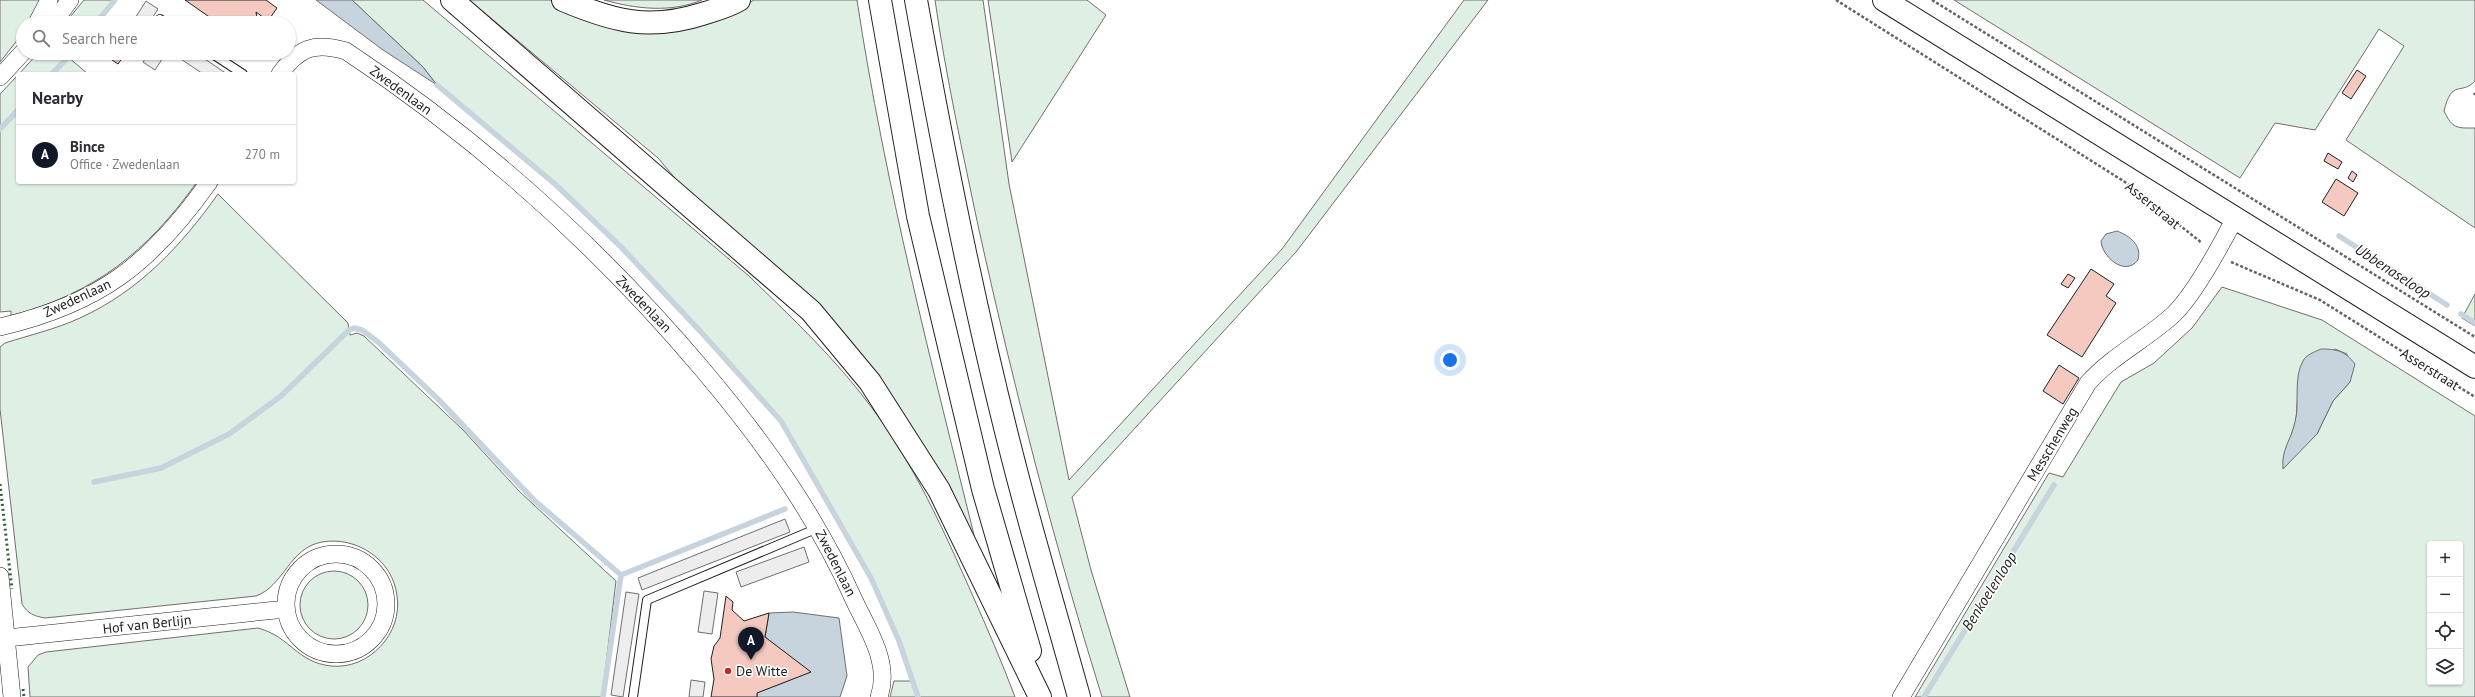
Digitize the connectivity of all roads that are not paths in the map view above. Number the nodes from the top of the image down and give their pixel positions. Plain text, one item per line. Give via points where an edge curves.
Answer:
1 (49, 0) edge
2 (70, 0) edge
3 (452, 0) edge
4 (563, 0) edge
5 (738, 0) edge
6 (880, 0) edge
7 (916, 0) edge
8 (1884, 0) edge
9 (41, 16) edge
10 (58, 16) edge
11 (296, 55) edge
12 (16, 60) edge
13 (222, 60) edge
14 (290, 60) edge
15 (240, 72) edge
16 (281, 72) edge
17 (0, 77) edge
18 (207, 184) edge
19 (2235, 218) junction
20 (0, 327) edge
21 (2475, 367) edge
22 (818, 528) junction
23 (0, 576) edge
24 (286, 609) junction
25 (7, 638) junction
26 (12, 697) edge
27 (633, 697) edge
28 (879, 697) edge
29 (1040, 697) edge
30 (1043, 697) edge
31 (1079, 697) edge
32 (1901, 697) edge

1 - 9 street
2 - 10 street
3 - 29 main road via 811,311 870,382 939,490
4 - 5 main road via 616,20 660,24 686,20 730,6
6 - 30 main road via 918,216 983,489
7 - 31 main road via 942,146 987,354 1019,482
8 - 19 main road, Asserstraat
11 - 22 street, Zwedenlaan via 311,48 346,51 451,127 528,189 664,324 744,418
12 - 17 street
13 - 15 lane
14 - 16 street, Zwedenlaan
18 - 20 street, Zwedenlaan via 149,255 105,288 58,310
19 - 21 main road, Asserstraat
19 - 32 street, Messchenweg via 2216,253 2174,313 2102,367 2088,383
22 - 27 lane via 646,600
22 - 28 street, Zwedenlaan via 843,573 880,657 884,677
23 - 25 street
24 - 24 street via 294,633 319,652 335,654 351,652 365,645 380,627 386,604 384,589 377,574 365,562 349,555 331,553 314,558 300,568 290,582 285,599
24 - 25 street, Hof van Berlijn
25 - 26 street

